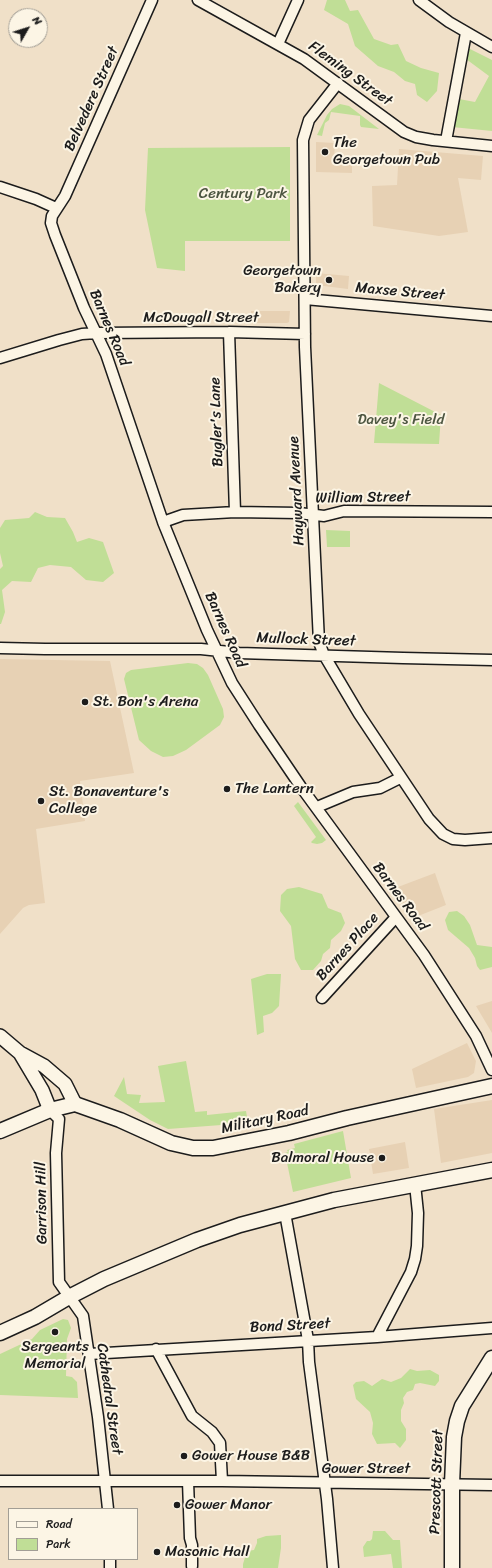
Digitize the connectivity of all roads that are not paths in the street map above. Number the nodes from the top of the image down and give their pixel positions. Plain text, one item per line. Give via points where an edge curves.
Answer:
1 (152, 0) edge
2 (198, 0) edge
3 (298, 0) edge
4 (419, 0) edge
5 (466, 33) junction
6 (278, 44) junction
7 (492, 47) edge
8 (338, 83) junction
9 (446, 141) junction
10 (492, 146) edge
11 (0, 187) edge
12 (56, 208) junction
13 (305, 299) junction
14 (492, 316) edge
15 (229, 332) junction
16 (97, 333) junction
17 (305, 334) junction
18 (0, 358) edge
19 (235, 512) junction
20 (492, 512) edge
21 (313, 514) junction
22 (163, 522) junction
23 (0, 648) edge
24 (216, 650) junction
25 (324, 655) junction
26 (492, 660) edge
27 (400, 778) junction
28 (317, 807) junction
29 (492, 838) edge
30 (396, 917) junction
31 (322, 998) dead end
32 (0, 1036) edge
33 (20, 1053) junction
34 (492, 1070) edge
35 (492, 1086) edge
36 (75, 1104) junction
37 (50, 1110) junction
38 (0, 1131) edge
39 (492, 1170) edge
40 (416, 1184) junction
41 (284, 1213) junction
42 (69, 1297) junction
43 (492, 1328) edge
44 (0, 1333) edge
45 (377, 1337) junction
46 (308, 1340) junction
47 (156, 1349) junction
48 (88, 1354) junction
49 (492, 1358) edge
50 (0, 1480) edge
51 (188, 1481) junction
52 (222, 1481) junction
53 (105, 1482) junction
54 (325, 1483) junction
55 (452, 1484) junction
56 (492, 1486) edge
57 (108, 1508) edge
58 (192, 1566) dead end
59 (333, 1568) edge
60 (452, 1568) edge

1 - 12 street, Belvedere Street via 65,196
2 - 6 street, Fleming Street
3 - 6 street
4 - 5 street
5 - 7 street
5 - 9 street
6 - 8 street, Fleming Street
8 - 9 street, Fleming Street via 404,132 420,138
8 - 13 street, Hayward Avenue via 309,120 303,140
9 - 10 street, Fleming Street
11 - 12 street
12 - 16 street, Barnes Road via 52,216 55,235 84,308
13 - 14 street, Maxse Street
13 - 17 street, Hayward Avenue
15 - 16 street, McDougall Street
15 - 17 street, McDougall Street
15 - 19 street, Bugler's Lane
16 - 18 street, McDougall Street via 82,334
16 - 22 street, Barnes Road
17 - 21 street, Hayward Avenue
19 - 21 street, William Street
19 - 22 street, William Street via 183,515
20 - 21 street, William Street
21 - 25 street, Hayward Avenue via 319,642
22 - 24 street, Barnes Road
23 - 24 street, Mullock Street
24 - 25 street, Mullock Street
24 - 28 street, Barnes Road via 232,683 259,726
25 - 26 street, Mullock Street
25 - 27 street, Hayward Avenue
27 - 28 street via 380,788 353,792
27 - 29 street, Hayward Avenue via 443,834 453,839
28 - 30 street, Barnes Road
30 - 31 street, Barnes Place
30 - 34 street, Barnes Road via 458,1006
32 - 33 street
33 - 36 street via 44,1066 65,1084
33 - 37 street via 42,1090
35 - 36 main road, Military Road via 213,1148 193,1148 171,1143 120,1120
36 - 37 main road
37 - 38 main road
37 - 42 street, Garrison Hill via 59,1118 56,1153 59,1282
39 - 40 main road
40 - 41 main road
40 - 45 street via 418,1219 415,1260
41 - 42 main road via 197,1240 104,1279
41 - 46 street
42 - 44 main road via 35,1317
42 - 48 street, Cathedral Street via 83,1316
43 - 45 street, Bond Street
45 - 46 street, Bond Street
46 - 47 street, Bond Street
46 - 54 street
47 - 48 street, Bond Street
47 - 52 street via 192,1416 212,1432 220,1443
48 - 53 street, Cathedral Street
49 - 55 main road, Prescott Street via 462,1406 457,1421
50 - 53 street, Gower Street
51 - 52 street, Gower Street
51 - 53 street, Gower Street
51 - 58 street
52 - 54 street, Gower Street
53 - 57 street, Cathedral Street
54 - 55 street, Gower Street
54 - 59 street
55 - 56 street, Gower Street
55 - 60 main road, Prescott Street

